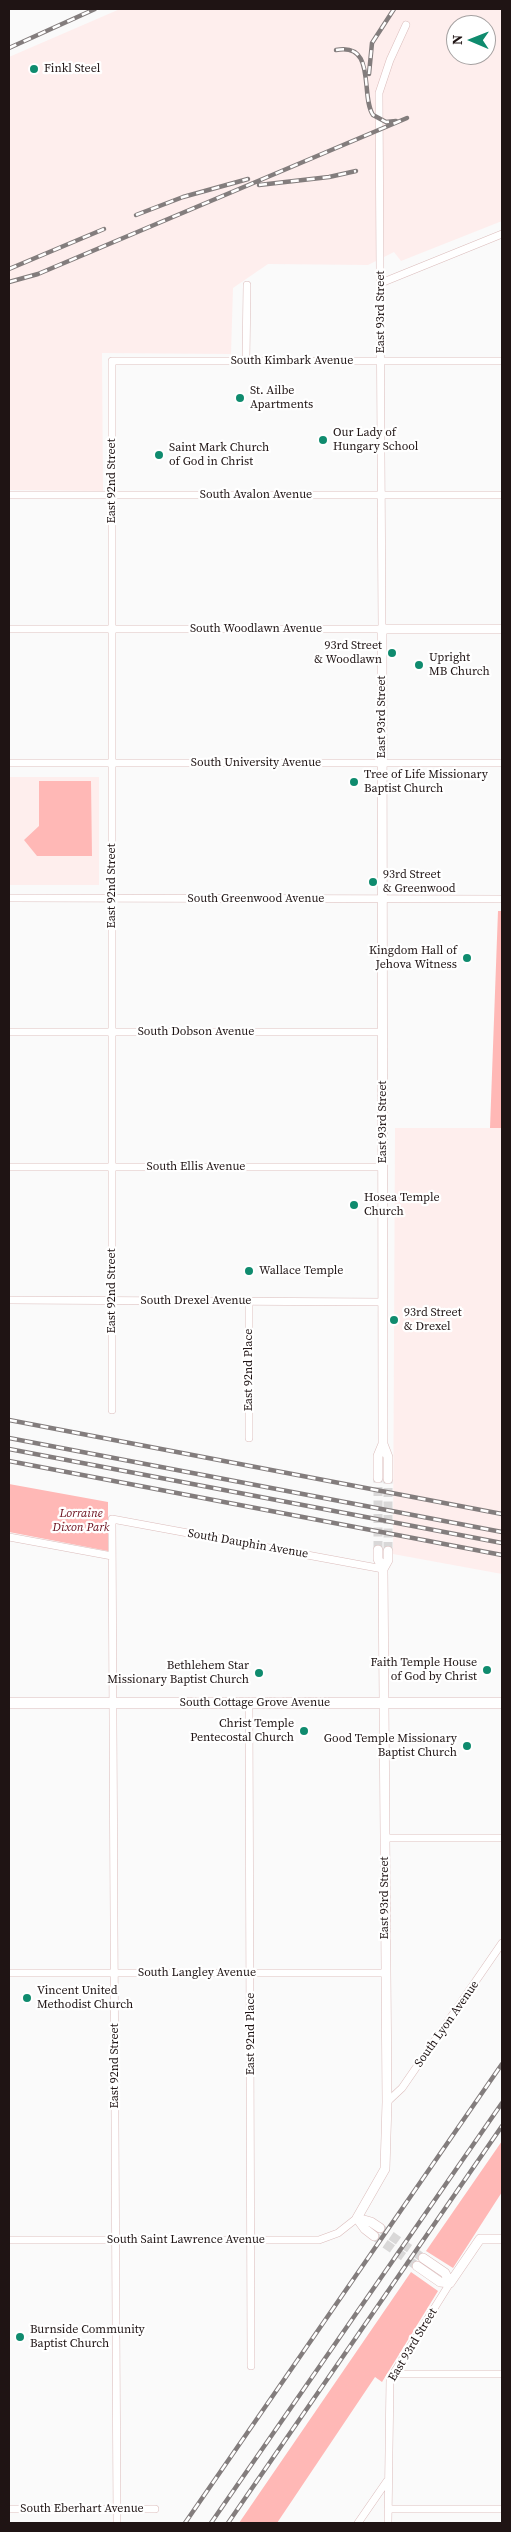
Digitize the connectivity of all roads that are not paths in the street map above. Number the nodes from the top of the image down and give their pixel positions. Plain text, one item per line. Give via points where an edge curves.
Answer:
1 (406, 25) dead end
2 (502, 234) edge
3 (381, 283) junction
4 (247, 286) dead end
5 (112, 361) joint
6 (246, 361) junction
7 (381, 361) junction
8 (502, 361) edge
9 (9, 495) edge
10 (112, 495) junction
11 (382, 495) junction
12 (502, 495) edge
13 (112, 628) junction
14 (382, 628) junction
15 (9, 629) edge
16 (502, 629) edge
17 (9, 763) edge
18 (112, 763) junction
19 (502, 763) edge
20 (382, 764) junction
21 (9, 898) edge
22 (112, 898) junction
23 (383, 899) junction
24 (502, 899) edge
25 (9, 1032) edge
26 (112, 1032) junction
27 (383, 1032) junction
28 (9, 1167) edge
29 (112, 1167) junction
30 (383, 1167) junction
31 (9, 1300) edge
32 (112, 1300) junction
33 (249, 1301) junction
34 (383, 1302) junction
35 (112, 1410) dead end
36 (249, 1438) dead end
37 (383, 1444) junction
38 (378, 1478) tunnel mouth
39 (388, 1479) tunnel mouth
40 (112, 1519) joint
41 (9, 1537) edge
42 (378, 1550) tunnel mouth
43 (388, 1551) tunnel mouth
44 (112, 1556) junction
45 (383, 1569) junction
46 (9, 1703) edge
47 (249, 1703) junction
48 (384, 1703) junction
49 (502, 1703) edge
50 (113, 1704) junction
51 (385, 1838) junction
52 (502, 1838) edge
53 (502, 1943) edge
54 (9, 1973) edge
55 (114, 1973) junction
56 (251, 1973) junction
57 (385, 1973) junction
58 (387, 2102) junction
59 (357, 2218) junction
60 (380, 2228) tunnel mouth
61 (374, 2236) tunnel mouth
62 (502, 2239) edge
63 (9, 2240) edge
64 (116, 2240) junction
65 (252, 2240) junction
66 (423, 2258) tunnel mouth
67 (417, 2266) tunnel mouth
68 (450, 2283) junction
69 (251, 2366) dead end
70 (392, 2374) junction
71 (502, 2374) edge
72 (387, 2481) junction
73 (502, 2508) edge
74 (9, 2509) edge
75 (117, 2509) junction
76 (155, 2509) dead end
77 (388, 2509) junction
78 (117, 2523) edge
79 (358, 2523) edge
80 (388, 2523) edge

1 - 3 street, East 93rd Street via 379,93
2 - 3 street
3 - 7 street, East 93rd Street
4 - 6 street
5 - 6 street, South Kimbark Avenue
5 - 10 street, East 92nd Street
6 - 7 street, South Kimbark Avenue
7 - 8 street, South Kimbark Avenue
7 - 11 street, East 93rd Street
9 - 10 street, South Avalon Avenue
10 - 11 street, South Avalon Avenue
10 - 13 street, East 92nd Street
11 - 12 street, South Avalon Avenue
11 - 14 street, East 93rd Street
13 - 14 street, South Woodlawn Avenue
13 - 15 street, South Woodlawn Avenue
13 - 18 street, East 92nd Street
14 - 16 street, South Woodlawn Avenue
14 - 20 street, East 93rd Street
17 - 18 street, South University Avenue
18 - 20 street, South University Avenue
18 - 22 street, East 92nd Street
19 - 20 street, South University Avenue
20 - 23 street, East 93rd Street
21 - 22 street, South Greenwood Avenue
22 - 23 street, South Greenwood Avenue
22 - 26 street, East 92nd Street
23 - 24 street, South Greenwood Avenue
23 - 27 street, East 93rd Street
25 - 26 street, South Dobson Avenue
26 - 27 street, South Dobson Avenue
26 - 29 street, East 92nd Street
27 - 30 street, East 93rd Street
28 - 29 street, South Ellis Avenue
29 - 30 street, South Ellis Avenue
29 - 32 street, East 92nd Street
30 - 34 street, East 93rd Street
31 - 32 street, South Drexel Avenue
32 - 33 street, South Drexel Avenue
32 - 35 street, East 92nd Street
33 - 34 street, South Drexel Avenue
33 - 36 street, East 92nd Place
34 - 37 street, East 93rd Street
37 - 38 street, East 93rd Street via 378,1456
37 - 39 street, East 93rd Street via 388,1457
40 - 44 street, East 92nd Street
40 - 45 street, South Dauphin Avenue
41 - 44 street
42 - 45 street, East 93rd Street
43 - 45 street, East 93rd Street
44 - 50 street, East 92nd Street
45 - 48 street, East 93rd Street
46 - 50 main road, South Cottage Grove Avenue
47 - 48 main road, South Cottage Grove Avenue
47 - 50 main road, South Cottage Grove Avenue
47 - 56 street, East 92nd Place
48 - 49 main road, South Cottage Grove Avenue
48 - 51 street, East 93rd Street
50 - 55 street, East 92nd Street
51 - 52 street
51 - 57 street, East 93rd Street
53 - 58 street, South Lyon Avenue via 402,2088
54 - 55 street, South Langley Avenue
55 - 56 street, South Langley Avenue
55 - 64 street, East 92nd Street
56 - 57 street, South Langley Avenue
56 - 65 street, East 92nd Place
57 - 58 street, East 93rd Street
58 - 59 street, East 93rd Street via 386,2169
59 - 60 street
59 - 61 street
59 - 65 street, South Saint Lawrence Avenue via 338,2233 319,2240
62 - 68 street, East 93rd Street via 480,2239
63 - 64 street, South Saint Lawrence Avenue
64 - 65 street, South Saint Lawrence Avenue
64 - 75 street, East 92nd Street
65 - 69 street, East 92nd Place
66 - 68 street via 445,2273
67 - 68 street via 440,2282
68 - 70 street, East 93rd Street
70 - 71 street
70 - 72 street, East 93rd Street via 388,2387
72 - 77 street, East 93rd Street
72 - 79 street
73 - 77 street
74 - 75 street, South Eberhart Avenue
75 - 76 street, South Eberhart Avenue
75 - 78 street, East 92nd Street
77 - 80 street, East 93rd Street

